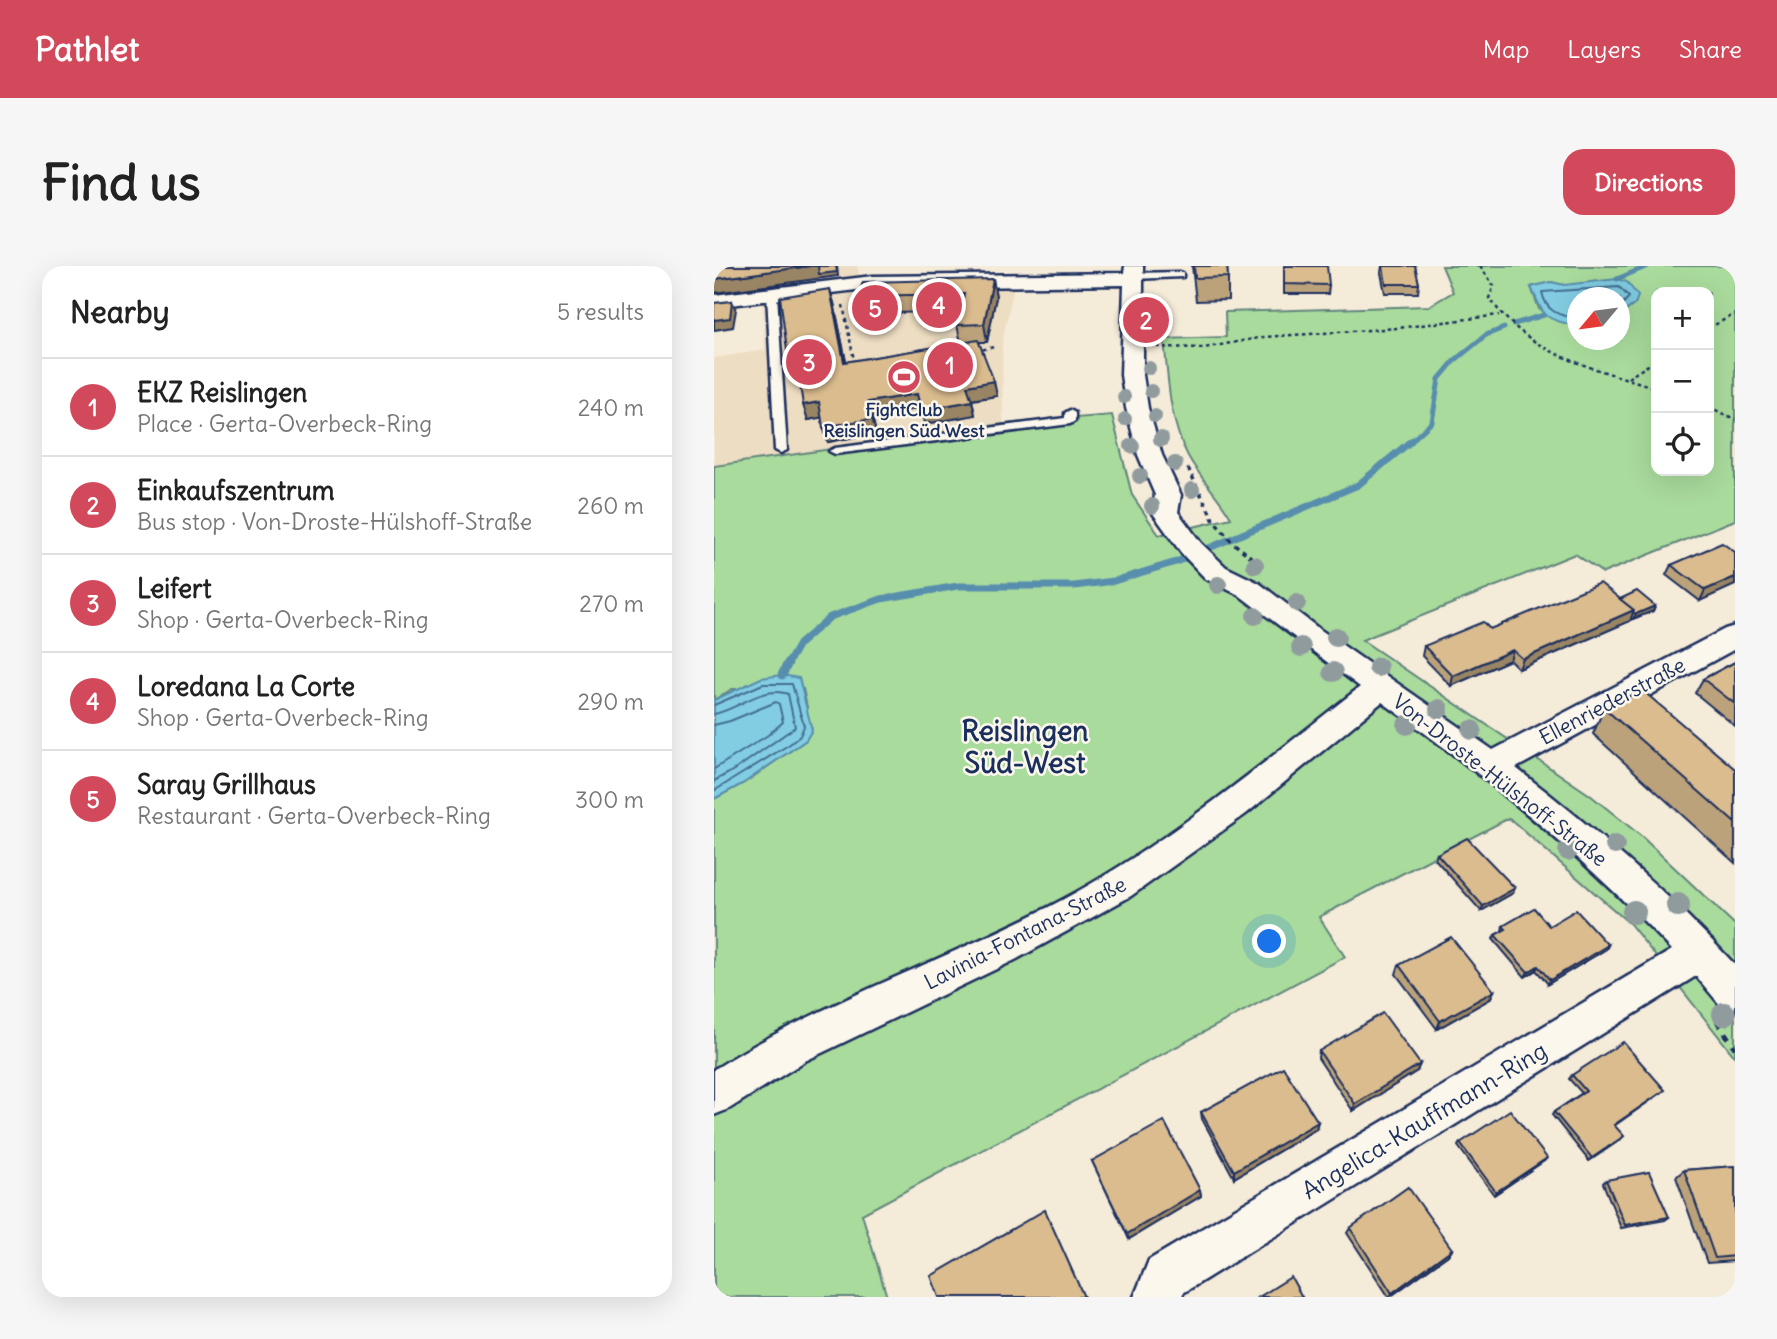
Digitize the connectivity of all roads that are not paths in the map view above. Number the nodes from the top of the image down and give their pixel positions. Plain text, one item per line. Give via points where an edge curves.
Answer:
1 (1133, 274) edge
2 (1180, 275) dead end
3 (772, 293) junction
4 (714, 301) edge
5 (1070, 414) dead end
6 (781, 450) dead end
7 (835, 451) dead end
8 (1735, 636) edge
9 (1381, 686) junction
10 (1490, 767) junction
11 (1701, 953) junction
12 (1726, 1006) edge
13 (714, 1094) edge
14 (1158, 1297) edge

1 - 2 lane
1 - 3 street via 849,284
1 - 9 street, Von-Droste-Hülshoff-Straße via 1132,374 1150,455 1168,495 1165,512 1192,517 1225,557 1226,581 1247,588
3 - 4 street
3 - 6 lane
5 - 7 lane via 1070,421
8 - 10 street, Ellenriederstraße
9 - 10 street, Von-Droste-Hülshoff-Straße
9 - 13 street, Lavinia-Fontana-Straße via 1129,880 1013,943 809,1037
10 - 11 street, Von-Droste-Hülshoff-Straße via 1598,856
11 - 12 street, Von-Droste-Hülshoff-Straße
11 - 14 street, Angelica-Kauffmann-Ring via 1166,1277

